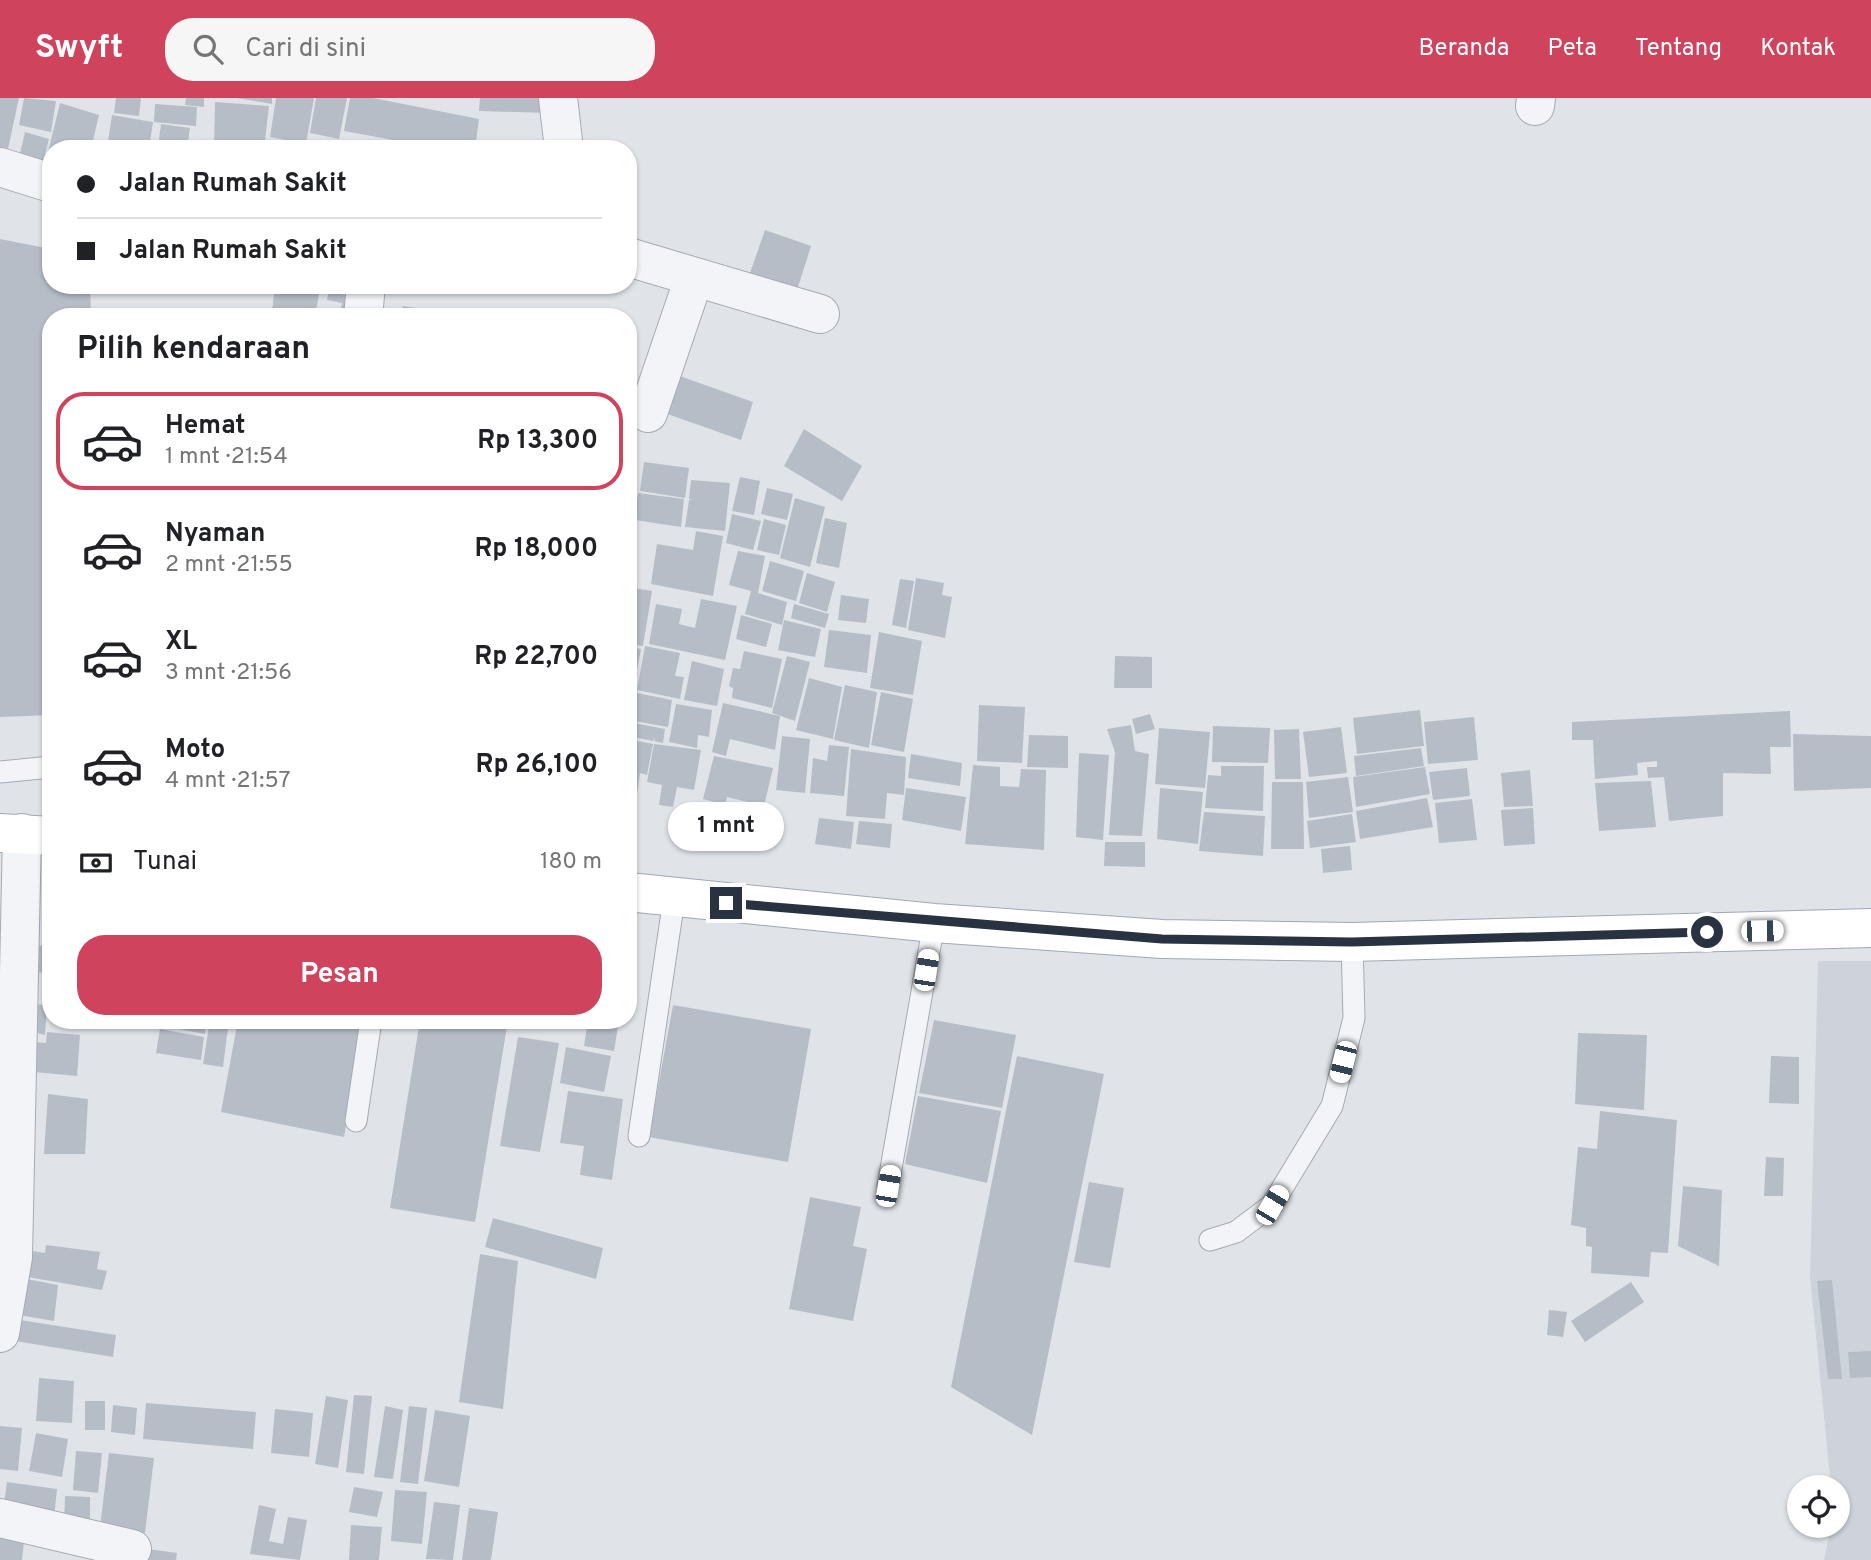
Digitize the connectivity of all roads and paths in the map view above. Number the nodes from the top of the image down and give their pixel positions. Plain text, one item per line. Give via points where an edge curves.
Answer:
1 (558, 98) edge
2 (563, 140) edge
3 (0, 167) edge
4 (42, 180) edge
5 (637, 260) edge
6 (694, 278) junction
7 (820, 314) dead end
8 (648, 413) dead end
9 (42, 768) edge
10 (0, 772) edge
11 (24, 834) edge
12 (637, 893) edge
13 (674, 899) junction
14 (934, 923) junction
15 (1871, 928) edge
16 (1352, 942) junction
17 (370, 1029) edge
18 (356, 1121) dead end
19 (639, 1136) dead end
20 (888, 1186) dead end
21 (1210, 1240) dead end
22 (0, 1333) edge
23 (0, 1518) edge
24 (132, 1549) dead end

1 - 2 street
3 - 4 street
5 - 6 street
6 - 7 street
6 - 8 street
9 - 10 lane
11 - 22 street via 13,1257
12 - 13 main road
13 - 14 main road
13 - 19 lane
14 - 16 main road via 1162,939
14 - 20 lane
15 - 16 main road
16 - 21 lane via 1354,1017 1332,1106 1272,1205 1236,1232
17 - 18 lane
23 - 24 street

